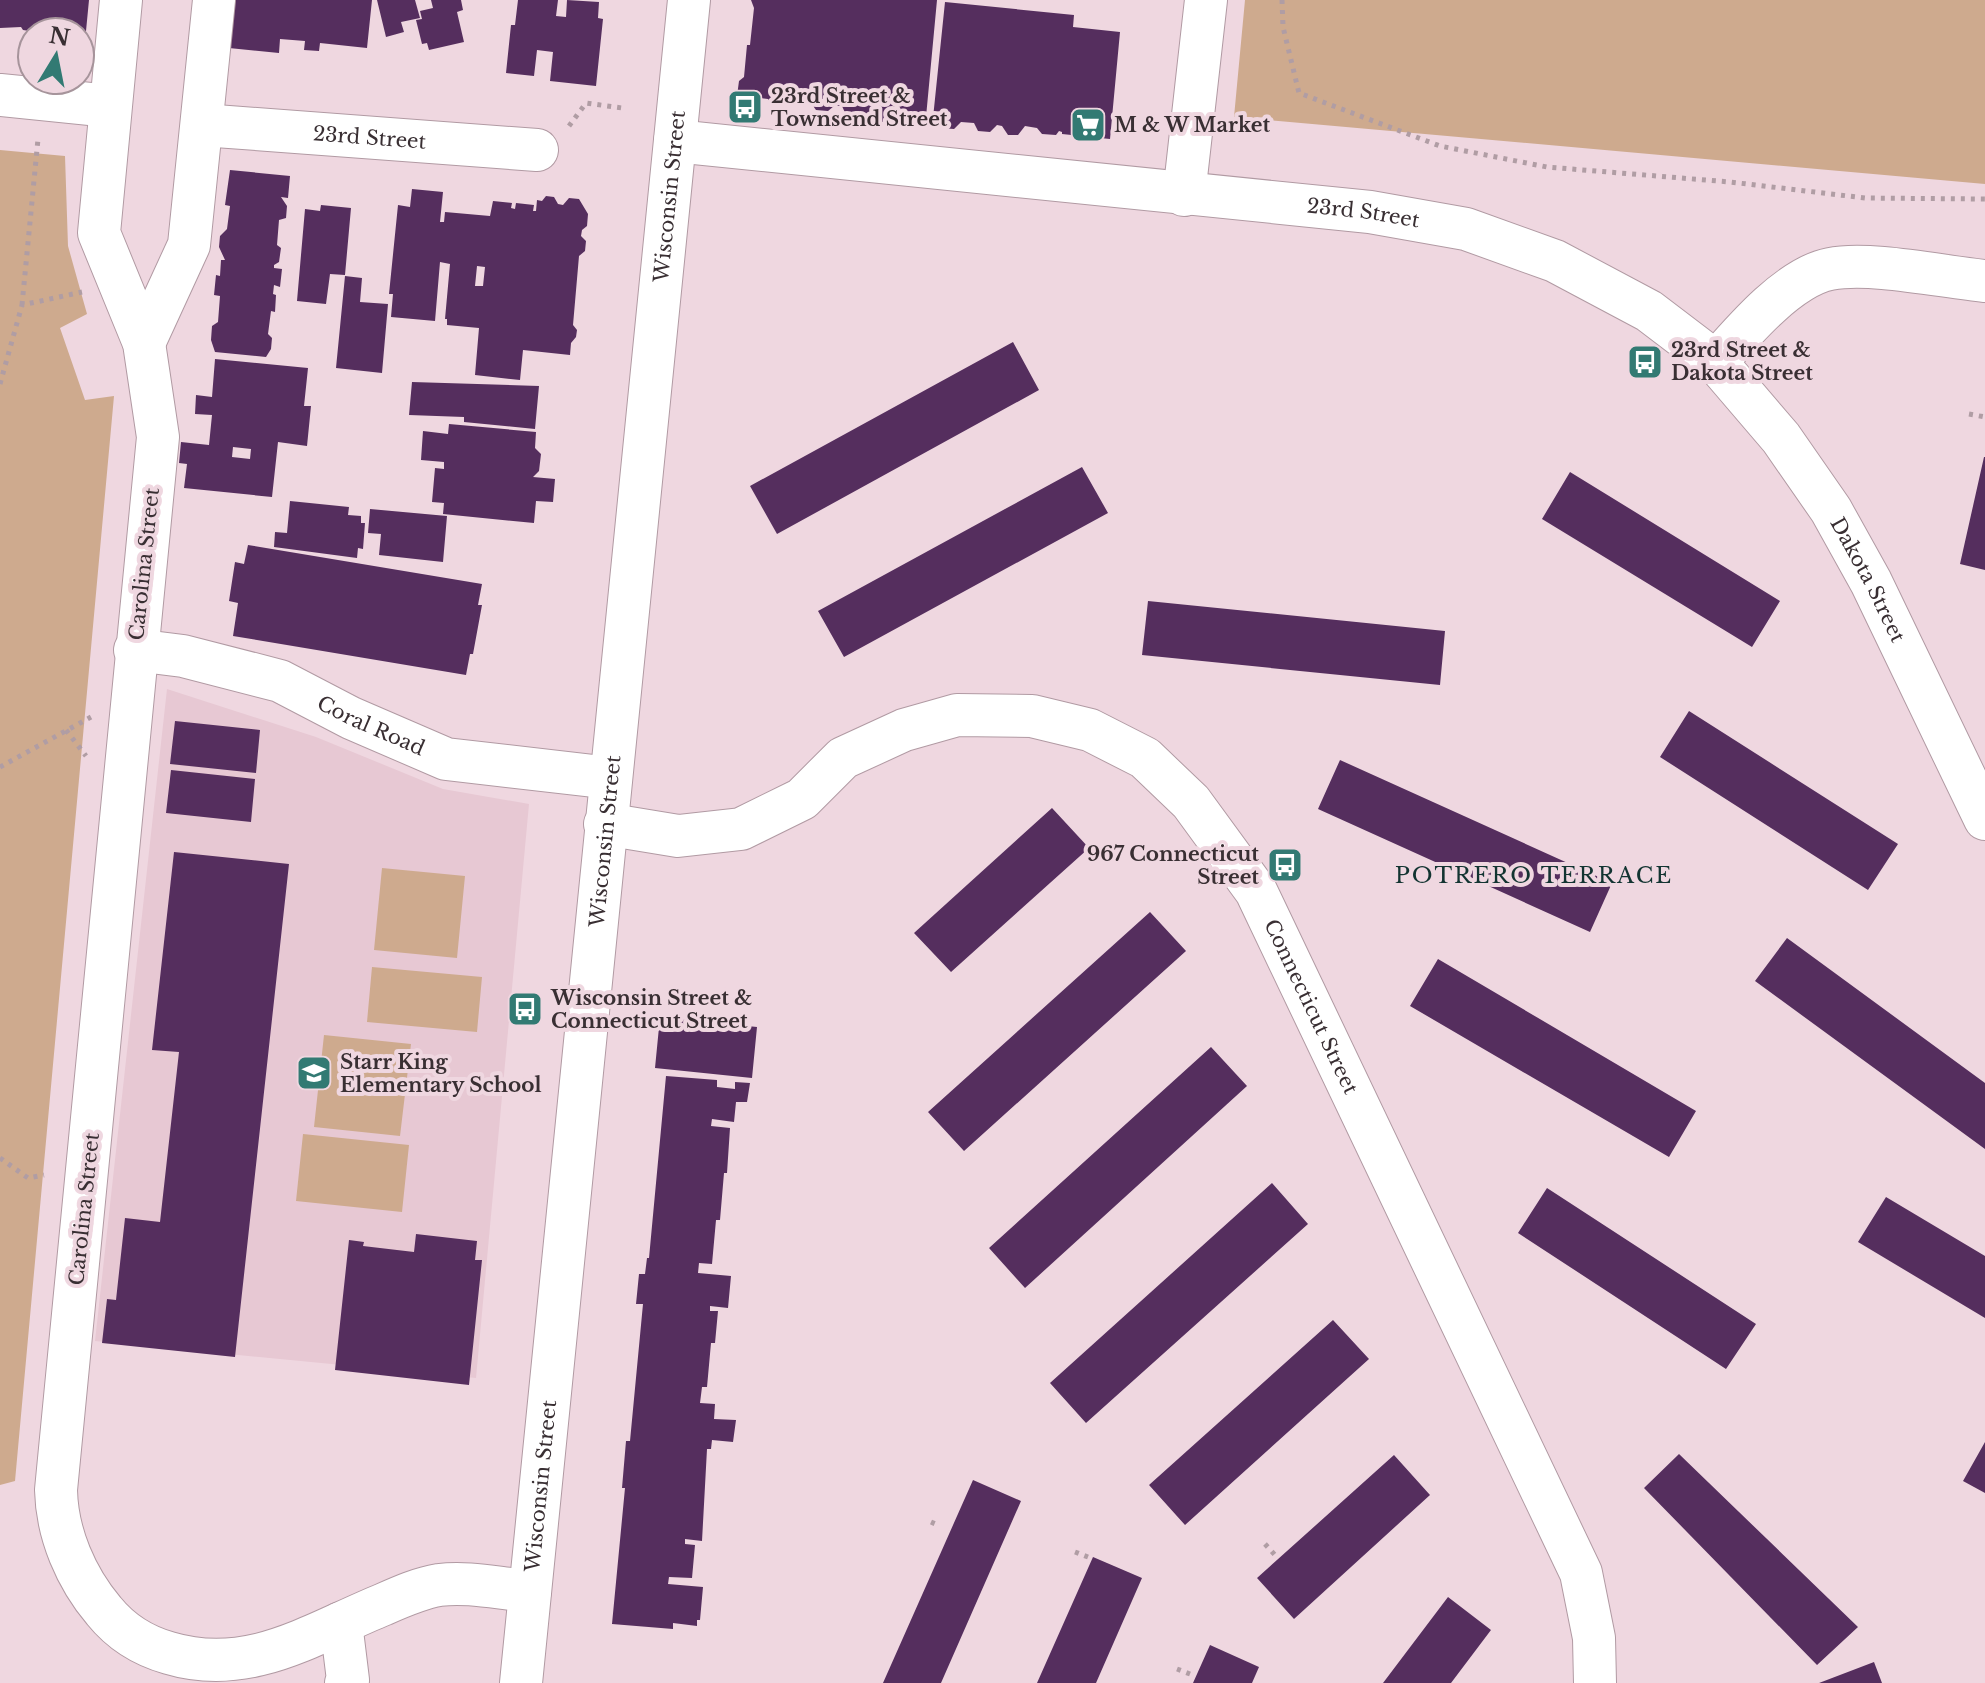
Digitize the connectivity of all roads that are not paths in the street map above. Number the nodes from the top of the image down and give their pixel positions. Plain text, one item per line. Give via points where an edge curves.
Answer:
1 (121, 0) edge
2 (214, 0) edge
3 (689, 0) edge
4 (1206, 0) edge
5 (0, 95) edge
6 (110, 106) junction
7 (202, 125) junction
8 (553, 138) road end
9 (675, 141) junction
10 (1184, 195) junction
11 (1985, 281) edge
12 (144, 343) junction
13 (1716, 362) junction
14 (135, 650) junction
15 (611, 778) junction
16 (1985, 819) edge
17 (605, 824) junction
18 (530, 1591) junction
19 (341, 1623) junction
20 (346, 1683) edge
21 (521, 1683) edge
22 (1595, 1683) edge

1 - 6 street, Carolina Street
2 - 7 street
3 - 9 street, Wisconsin Street
4 - 10 street
5 - 6 street
6 - 12 street, Carolina Street via 99,233
7 - 8 street, 23rd Street
7 - 12 street via 189,245
9 - 10 street, 23rd Street
9 - 15 street, Wisconsin Street
10 - 13 street, 23rd Street via 1370,212 1466,229 1555,261 1649,311
11 - 13 street via 1828,269 1788,290
12 - 14 street, Carolina Street via 158,437
13 - 16 street, Dakota Street via 1781,438 1831,510
14 - 15 street, Coral Road via 183,656 280,681 446,759
14 - 19 street, Carolina Street via 56,1490 59,1517 70,1555 93,1598 129,1635 154,1649 212,1662 243,1659 304,1641
15 - 17 street, Wisconsin Street
17 - 18 street, Wisconsin Street
17 - 22 street, Connecticut Street via 678,836 741,829 802,799 843,758 904,730 957,715 1032,716 1090,730 1145,758 1191,802 1256,891 1581,1573 1594,1638
18 - 19 street, Carolina Street via 438,1585
18 - 21 street, Wisconsin Street
19 - 20 street

